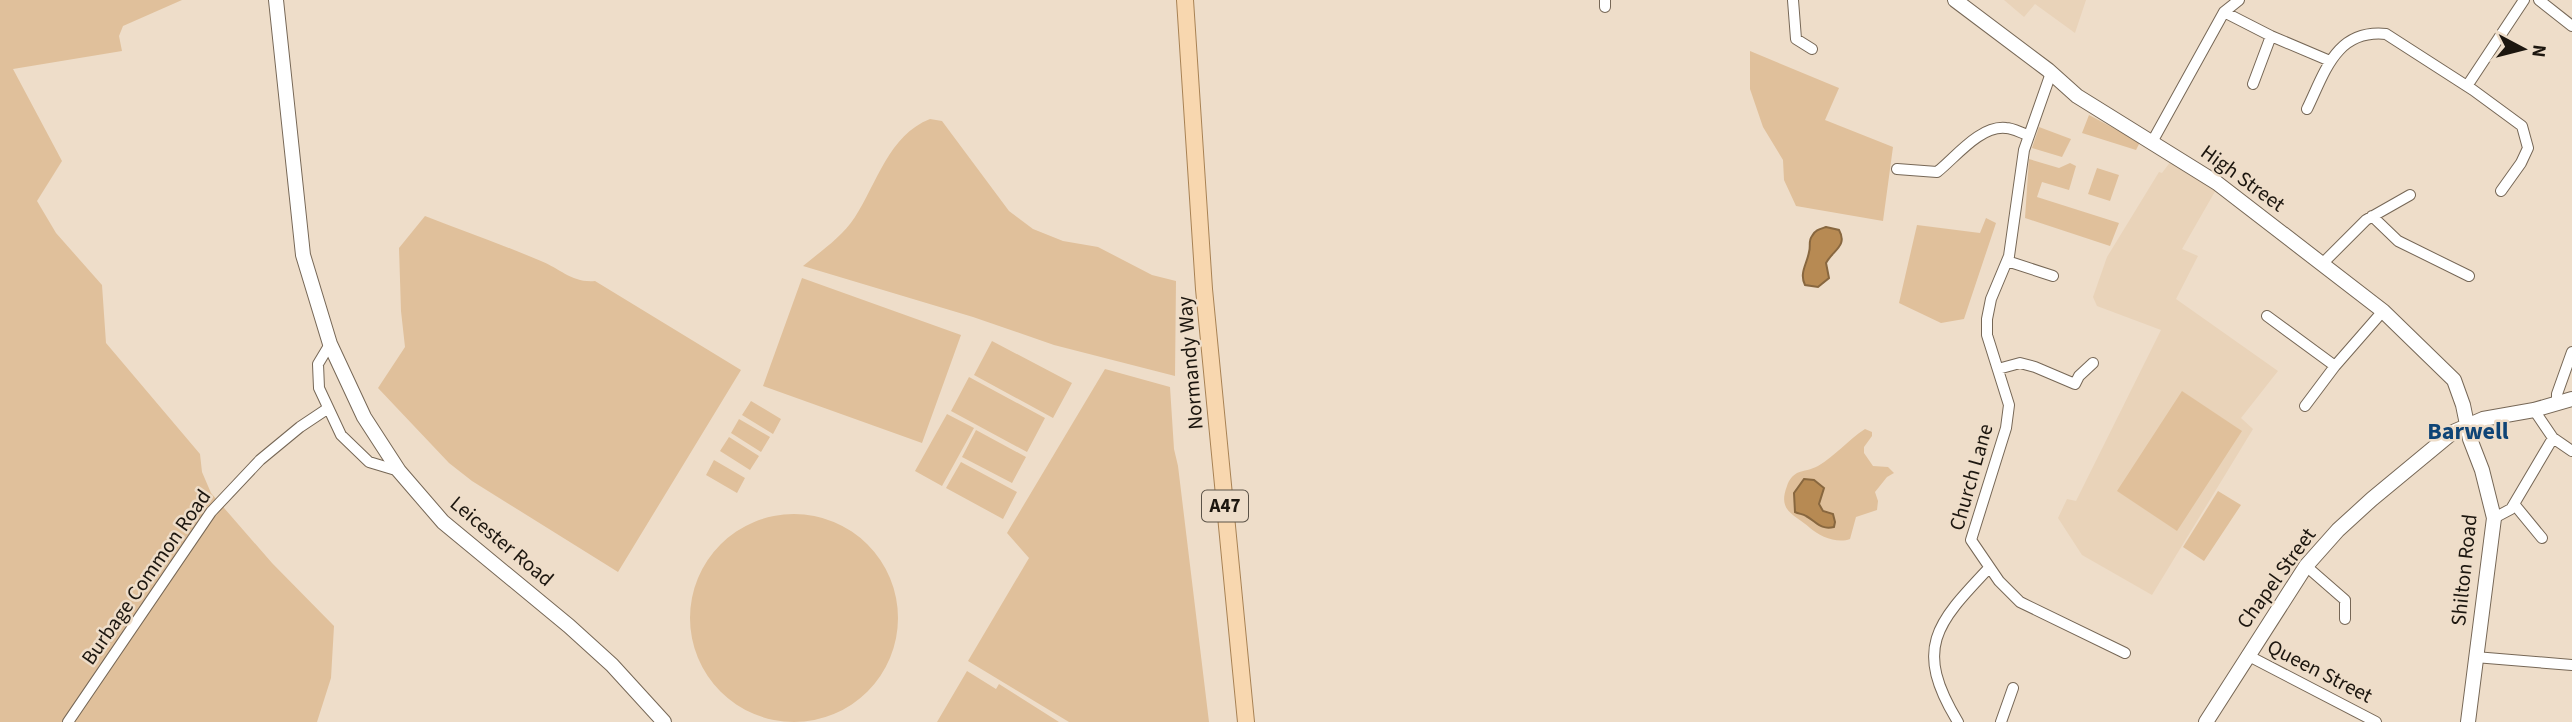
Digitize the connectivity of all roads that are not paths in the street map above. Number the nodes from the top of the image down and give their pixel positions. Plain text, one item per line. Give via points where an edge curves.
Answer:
1 (276, 0) edge
2 (1185, 0) edge
3 (1793, 0) edge
4 (1955, 0) edge
5 (2239, 0) edge
6 (2524, 0) edge
7 (2539, 0) edge
8 (2224, 12) junction
9 (2572, 26) edge
10 (2271, 36) junction
11 (1812, 49) dead end
12 (2330, 61) junction
13 (2051, 73) junction
14 (2252, 84) dead end
15 (2467, 86) junction
16 (2307, 108) dead end
17 (2028, 135) junction
18 (2152, 142) junction
19 (1897, 169) dead end
20 (2496, 175) dead end
21 (2508, 181) junction
22 (2501, 191) dead end
23 (2410, 195) dead end
24 (2372, 216) junction
25 (2007, 261) junction
26 (2322, 264) junction
27 (2053, 276) dead end
28 (2469, 276) dead end
29 (2383, 310) junction
30 (2267, 316) dead end
31 (330, 344) junction
32 (2572, 352) edge
33 (2093, 363) dead end
34 (2335, 366) junction
35 (1998, 369) junction
36 (2572, 398) edge
37 (2557, 404) junction
38 (2305, 406) dead end
39 (327, 409) junction
40 (2534, 410) junction
41 (2467, 425) junction
42 (2553, 438) junction
43 (2572, 451) edge
44 (399, 471) junction
45 (2514, 503) junction
46 (2494, 518) junction
47 (2542, 538) dead end
48 (2305, 566) junction
49 (1989, 568) junction
50 (2345, 619) dead end
51 (2125, 653) dead end
52 (2247, 655) junction
53 (2476, 657) junction
54 (2572, 666) edge
55 (2014, 688) dead end
56 (2208, 721) edge
57 (68, 722) edge
58 (664, 722) edge
59 (1246, 722) edge
60 (1958, 722) edge
61 (2001, 722) edge
62 (2376, 722) edge
63 (2468, 722) edge

1 - 31 street, Leicester Road via 303,255
2 - 59 main road, Normandy Way / A47 via 1204,289
3 - 11 street via 1796,39
4 - 13 street, High Street
5 - 8 street
6 - 15 street
7 - 9 street
8 - 10 street
8 - 18 street
10 - 12 street
10 - 14 street
12 - 15 street via 2344,43 2372,33 2386,34
12 - 16 street
13 - 17 street, Church Lane
13 - 18 street, High Street via 2077,96
15 - 21 street via 2522,126 2528,148
17 - 19 street via 2005,127 1987,132 1937,173
17 - 25 street, Church Lane
18 - 26 street, High Street via 2217,183
20 - 21 street
21 - 22 street
23 - 24 street
24 - 26 street
24 - 28 street via 2398,241
25 - 27 street
25 - 35 street, Church Lane via 1990,299 1987,319
26 - 29 street, High Street
29 - 34 street
29 - 41 street, High Street via 2454,380
30 - 34 street
31 - 39 street via 318,364 319,388
31 - 44 street, Leicester Road via 364,417
32 - 37 street
33 - 35 street via 2079,376 2074,390 2035,367 2020,363
34 - 38 street
35 - 49 street, Church Lane via 2009,405 2006,428 1971,540
36 - 37 street, Chapel Street
37 - 40 street, Chapel Street
39 - 44 street via 341,435 369,462
39 - 57 street, Burbage Common Road via 260,460 211,512
40 - 41 street, Chapel Street
40 - 42 street
41 - 46 street, Shilton Road
41 - 48 street, Chapel Street via 2372,499
42 - 43 street
42 - 45 street
44 - 58 street, Leicester Road via 443,522 569,626
45 - 46 street
45 - 47 street
46 - 53 street, Shilton Road
48 - 50 street via 2345,600
48 - 52 street, Chapel Street
49 - 51 street, Church Lane via 2020,601
49 - 60 street via 1952,607 1934,647 1938,683
52 - 56 street, Chapel Street
52 - 62 street, Queen Street
53 - 54 street
53 - 63 street, Shilton Road
55 - 61 street

